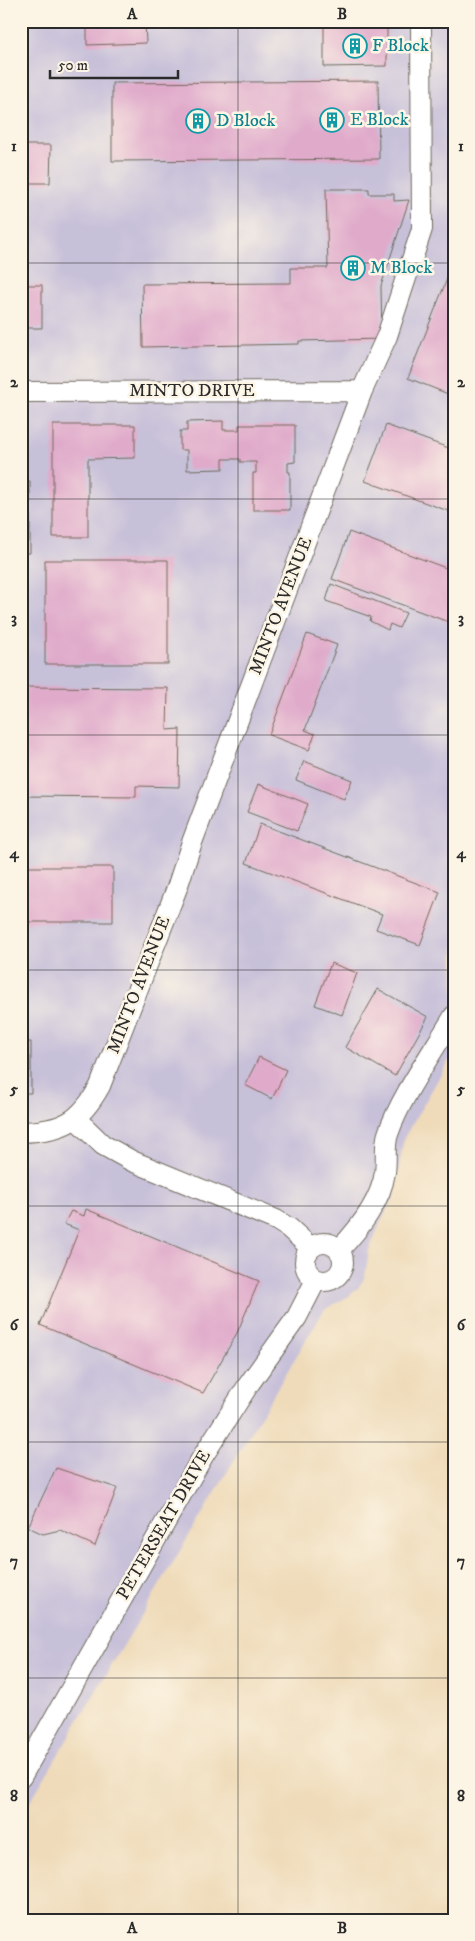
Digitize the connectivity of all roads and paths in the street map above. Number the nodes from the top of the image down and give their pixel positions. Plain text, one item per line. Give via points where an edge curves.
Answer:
1 (421, 21) edge
2 (362, 391) junction
3 (21, 392) edge
4 (454, 1016) edge
5 (76, 1119) junction
6 (21, 1132) edge
7 (311, 1248) junction
8 (339, 1250) junction
9 (316, 1280) junction
10 (21, 1776) edge

1 - 2 street, MINTO AVENUE via 422,229 387,336
2 - 3 street, MINTO DRIVE
2 - 5 street, MINTO AVENUE via 100,1086 88,1108
4 - 8 street via 387,1136 385,1172 379,1194 361,1225
5 - 6 street, MINTO AVENUE via 50,1130
5 - 7 street via 91,1136 117,1154 276,1220
7 - 8 street via 316,1244 328,1244
7 - 9 street via 305,1266
8 - 9 street via 344,1262 340,1274 329,1281
9 - 10 street, PETERSEAT DRIVE via 297,1317 203,1456

